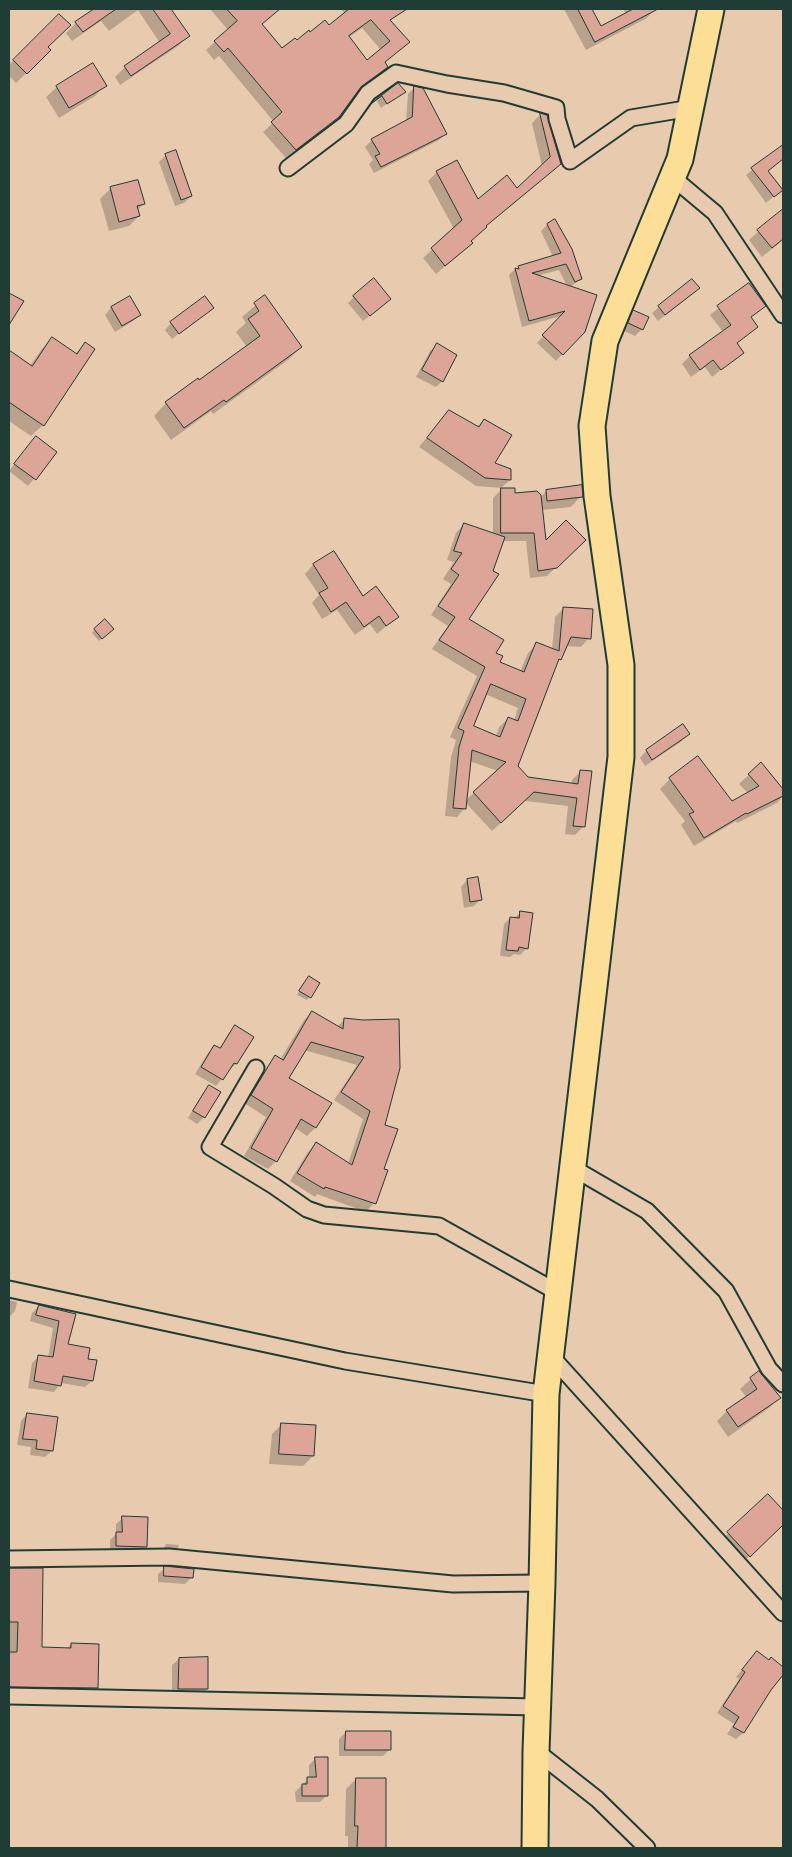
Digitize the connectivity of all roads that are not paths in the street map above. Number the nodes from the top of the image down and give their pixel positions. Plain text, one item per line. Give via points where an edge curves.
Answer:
1 (711, 9) edge
2 (691, 108) junction
3 (288, 168) dead end
4 (672, 177) junction
5 (783, 315) edge
6 (256, 1068) dead end
7 (573, 1168) junction
8 (9, 1289) edge
9 (557, 1292) junction
10 (551, 1356) junction
11 (783, 1384) edge
12 (546, 1394) junction
13 (9, 1559) edge
14 (542, 1583) junction
15 (783, 1612) edge
16 (9, 1696) edge
17 (538, 1707) junction
18 (536, 1751) junction
19 (535, 1848) edge
20 (647, 1848) edge

1 - 2 highway
2 - 3 street via 631,118 570,161 556,118 556,108 504,93 396,73 368,93 346,124
2 - 4 highway via 680,159
4 - 5 street via 714,212
4 - 7 highway via 605,341 592,426 597,496 621,664 621,757
6 - 9 street via 210,1147 307,1209 324,1215 439,1226
7 - 9 highway
7 - 11 street via 647,1211 726,1291 769,1369
8 - 12 street via 345,1361
9 - 10 highway
10 - 12 highway
10 - 15 street
12 - 14 highway
13 - 14 street via 169,1557 453,1584
14 - 17 highway
16 - 17 street
17 - 18 highway
18 - 19 highway
18 - 20 street via 597,1798

